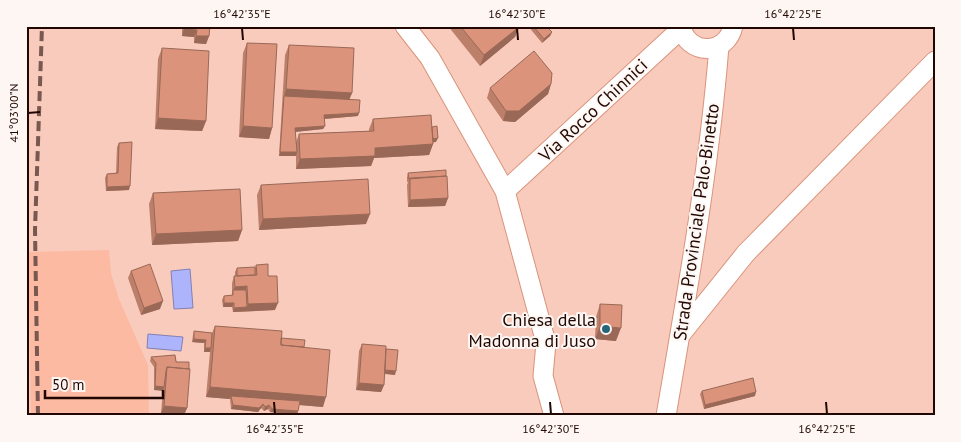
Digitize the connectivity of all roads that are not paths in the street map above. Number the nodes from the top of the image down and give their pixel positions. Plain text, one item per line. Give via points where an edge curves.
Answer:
1 (405, 26) edge
2 (734, 26) edge
3 (681, 27) edge
4 (719, 46) junction
5 (935, 60) edge
6 (504, 191) junction
7 (681, 334) junction
8 (668, 409) edge
9 (553, 414) edge

1 - 6 street via 430,58
2 - 4 street via 730,36
3 - 4 street via 684,36 696,46 703,49
3 - 6 street, Via Rocco Chinnici
4 - 7 street, Strada Provinciale Palo-Binetto via 712,127
5 - 7 street via 746,252
6 - 9 street via 546,343 543,376
7 - 8 street, Strada Provinciale Palo-Binetto

